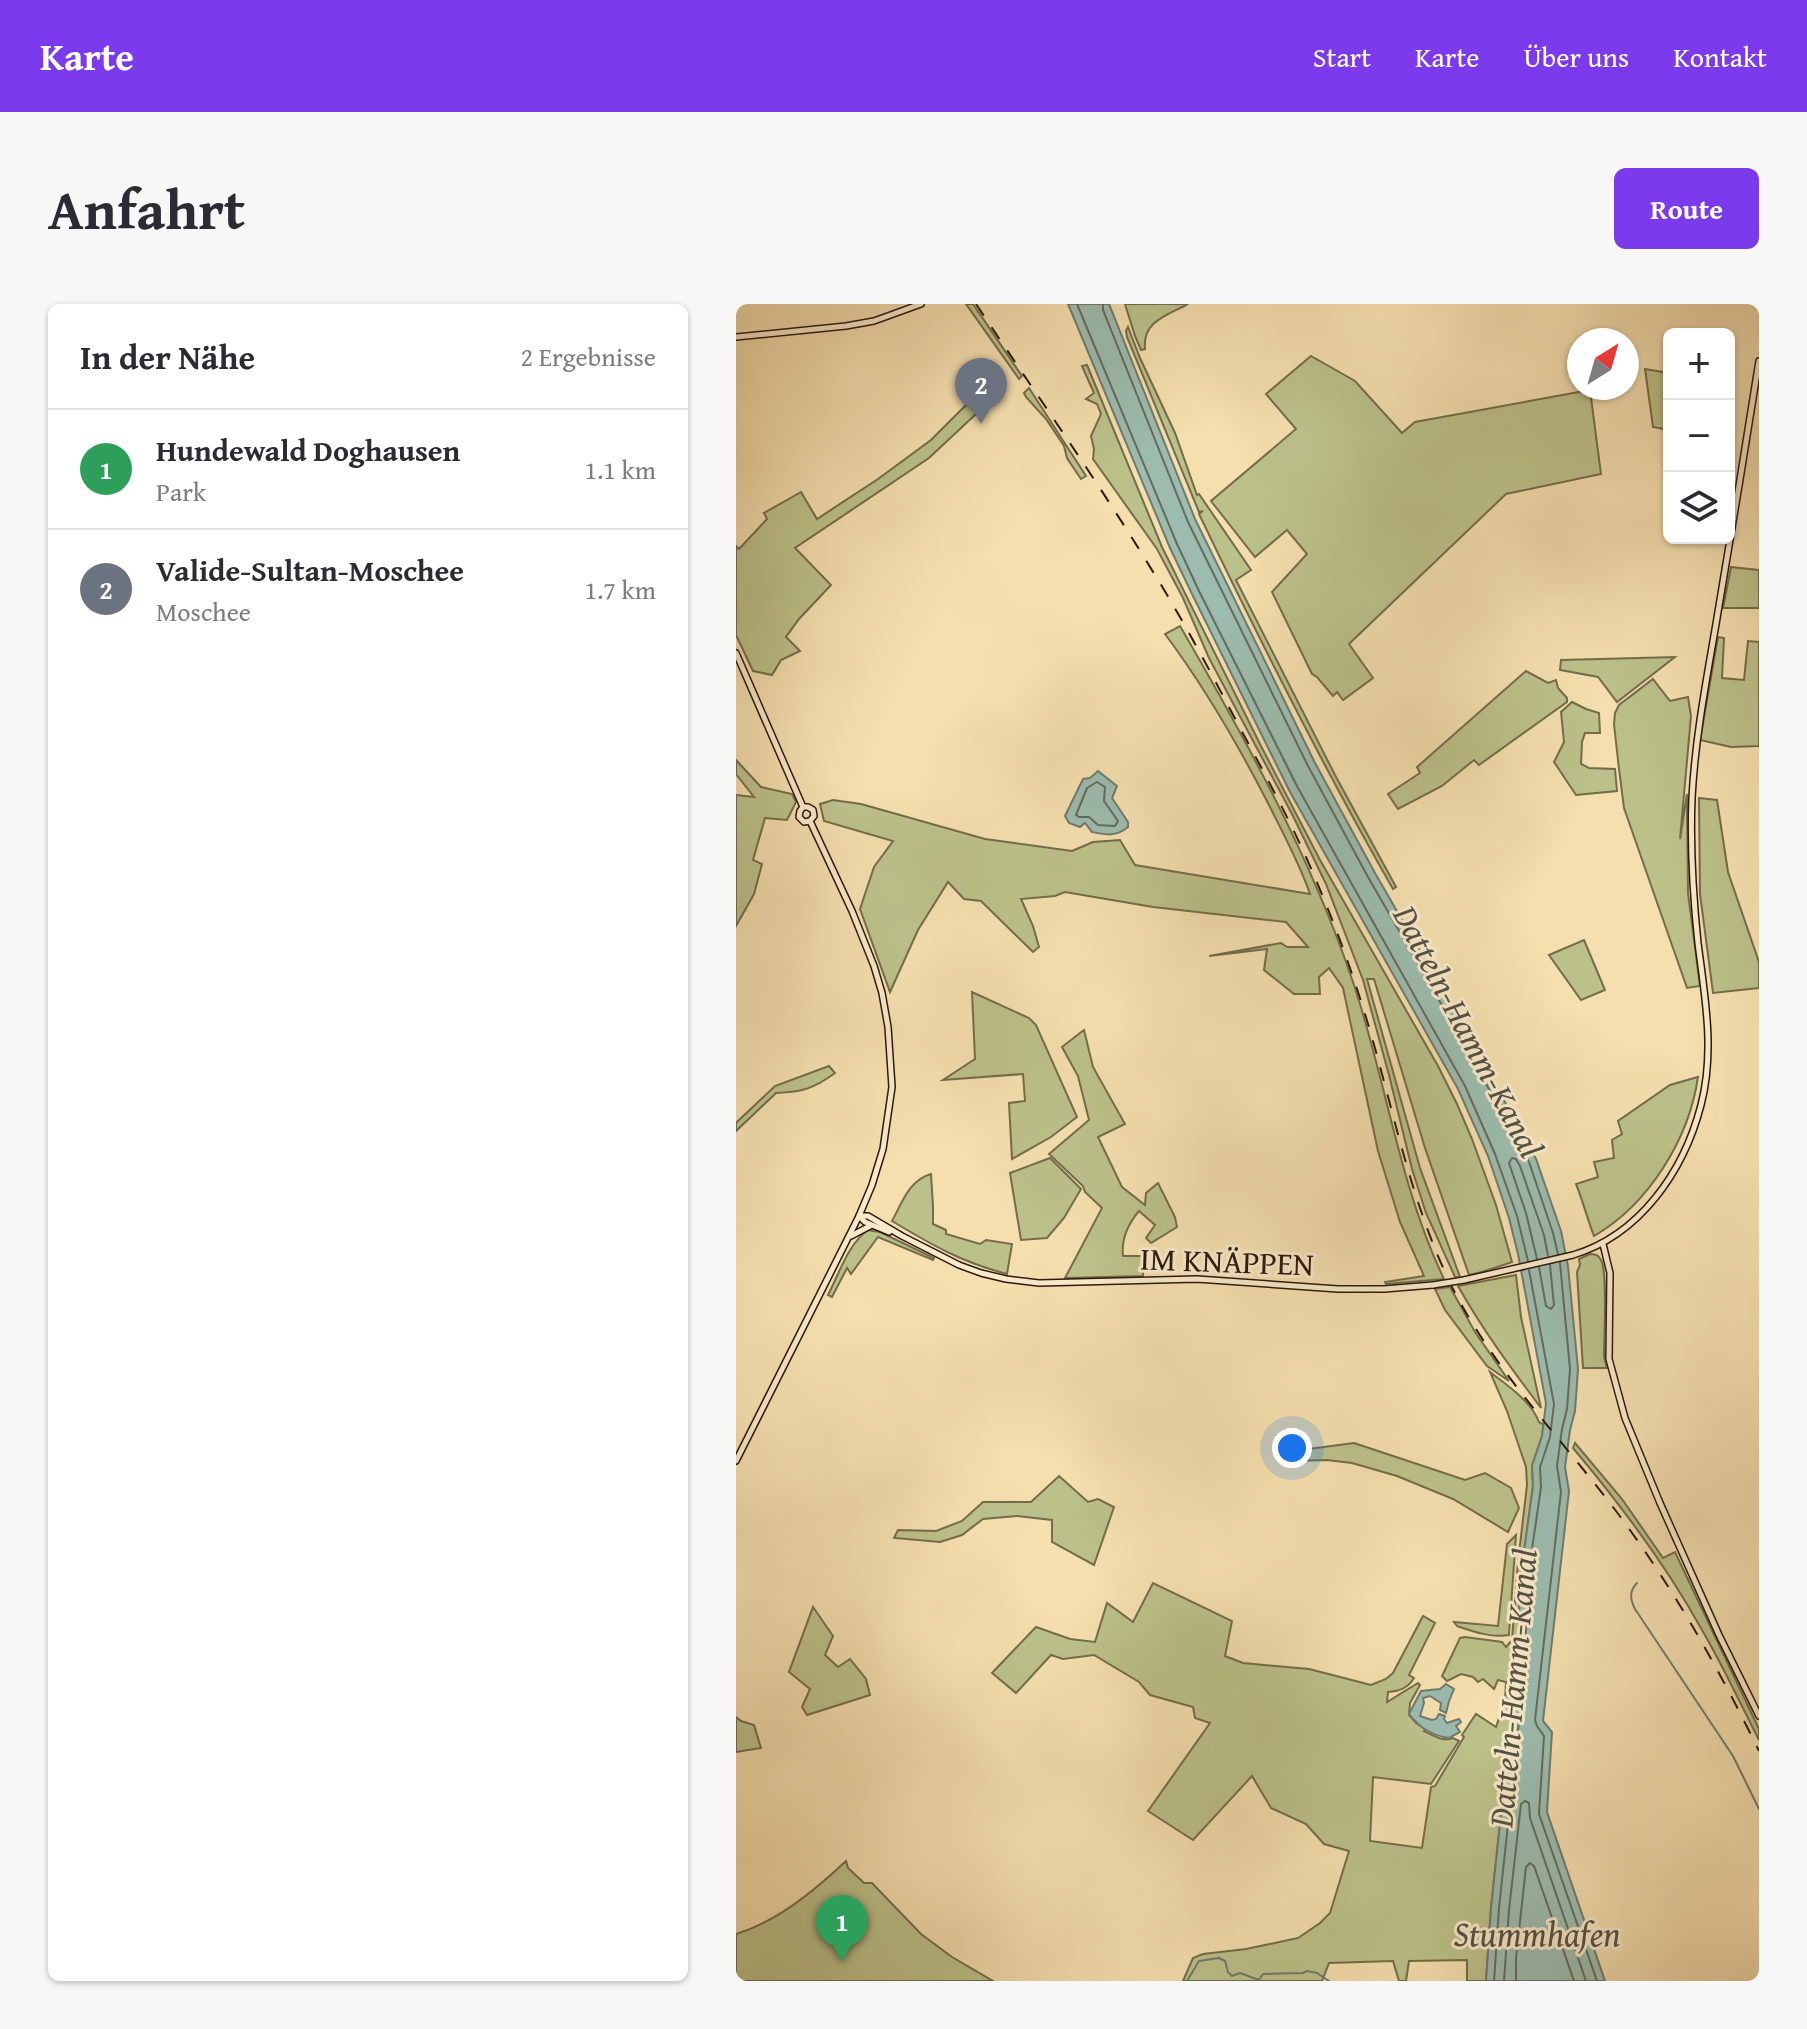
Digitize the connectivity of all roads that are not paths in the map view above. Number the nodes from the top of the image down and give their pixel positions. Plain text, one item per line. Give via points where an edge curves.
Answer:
1 (921, 304) edge
2 (736, 337) edge
3 (1759, 361) edge
4 (736, 653) edge
5 (803, 807) junction
6 (810, 821) junction
7 (859, 1216) junction
8 (872, 1226) junction
9 (902, 1236) junction
10 (850, 1237) junction
11 (1603, 1244) junction
12 (736, 1461) edge
13 (1759, 1716) edge

1 - 2 street via 846,326
3 - 11 street, IM KNÄPPEN via 1692,794 1693,900 1708,1027 1705,1086 1687,1144 1666,1183 1639,1217
4 - 5 street
5 - 6 street via 813,810
5 - 6 street via 799,817
6 - 7 street via 874,966 888,1027 892,1087 883,1149
7 - 8 street
7 - 9 street, IM KNÄPPEN
7 - 10 street
8 - 9 street
8 - 10 street
9 - 11 street, IM KNÄPPEN, bridge via 959,1265 1006,1279 1197,1279 1338,1289 1464,1280
10 - 12 street
11 - 13 street via 1610,1273 1609,1359 1615,1388 1672,1530

